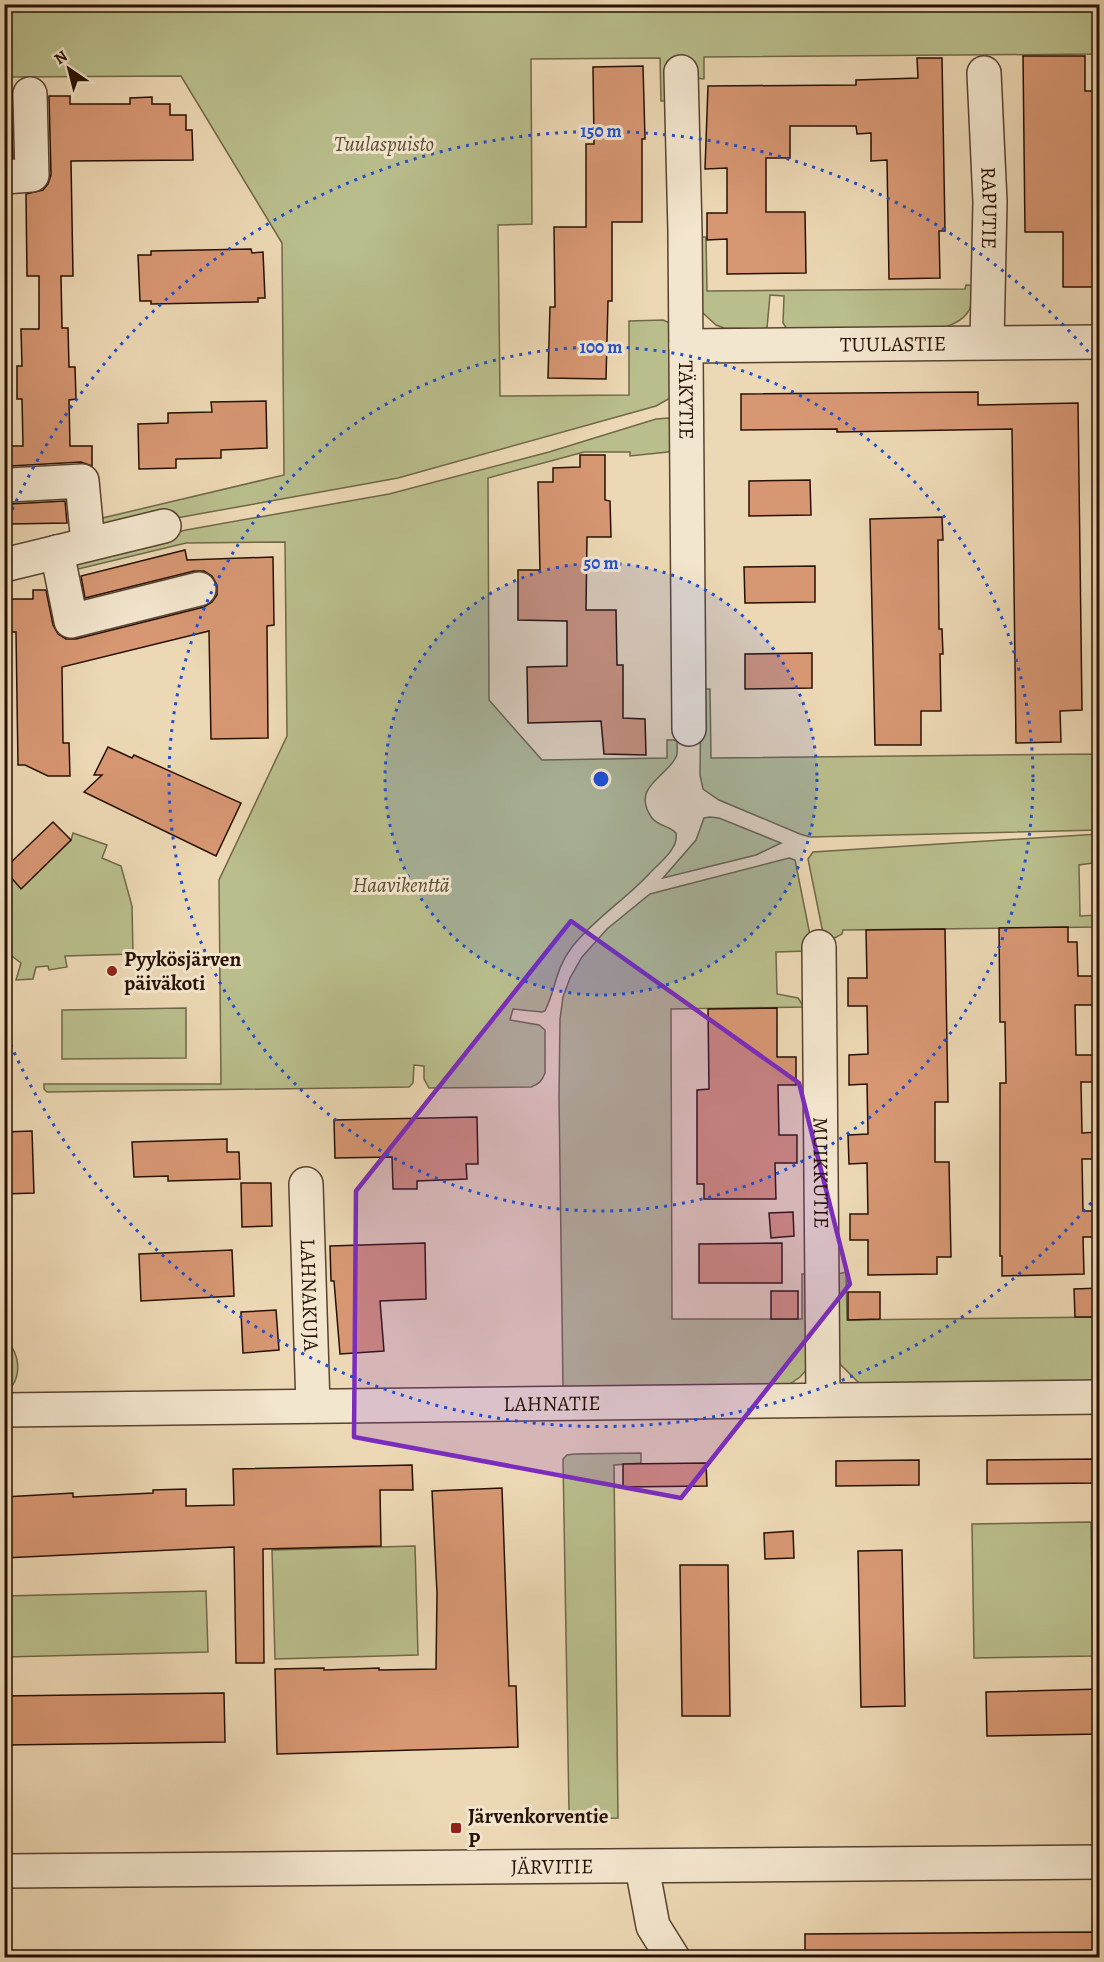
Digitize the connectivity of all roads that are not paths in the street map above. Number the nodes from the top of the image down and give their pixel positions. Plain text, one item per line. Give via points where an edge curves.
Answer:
1 (681, 72) dead end
2 (984, 73) dead end
3 (30, 94) dead end
4 (4, 177) edge
5 (987, 342) junction
6 (1100, 342) edge
7 (686, 346) junction
8 (9, 485) dead end
9 (164, 526) dead end
10 (88, 544) junction
11 (57, 552) junction
12 (4, 565) edge
13 (200, 589) dead end
14 (689, 729) dead end
15 (819, 947) dead end
16 (306, 1184) dead end
17 (1100, 1396) edge
18 (823, 1400) junction
19 (313, 1406) junction
20 (4, 1410) edge
21 (1100, 1862) edge
22 (642, 1867) junction
23 (4, 1871) edge
24 (673, 1958) edge

1 - 7 street, TÄKYTIE
2 - 5 street, RAPUTIE via 990,202
3 - 4 street via 32,175
5 - 6 street, TUULASTIE
5 - 7 street, TUULASTIE
7 - 14 street, TÄKYTIE
8 - 10 street via 82,481
9 - 10 street
10 - 11 street
11 - 12 street
11 - 13 street via 71,621
15 - 18 street, MUIKKUTIE
16 - 19 street, LAHNAKUJA
17 - 18 street, LAHNATIE
18 - 19 street, LAHNATIE
19 - 20 street, LAHNATIE
21 - 22 street, JÄRVITIE
22 - 23 street, JÄRVITIE
22 - 24 street via 652,1926

